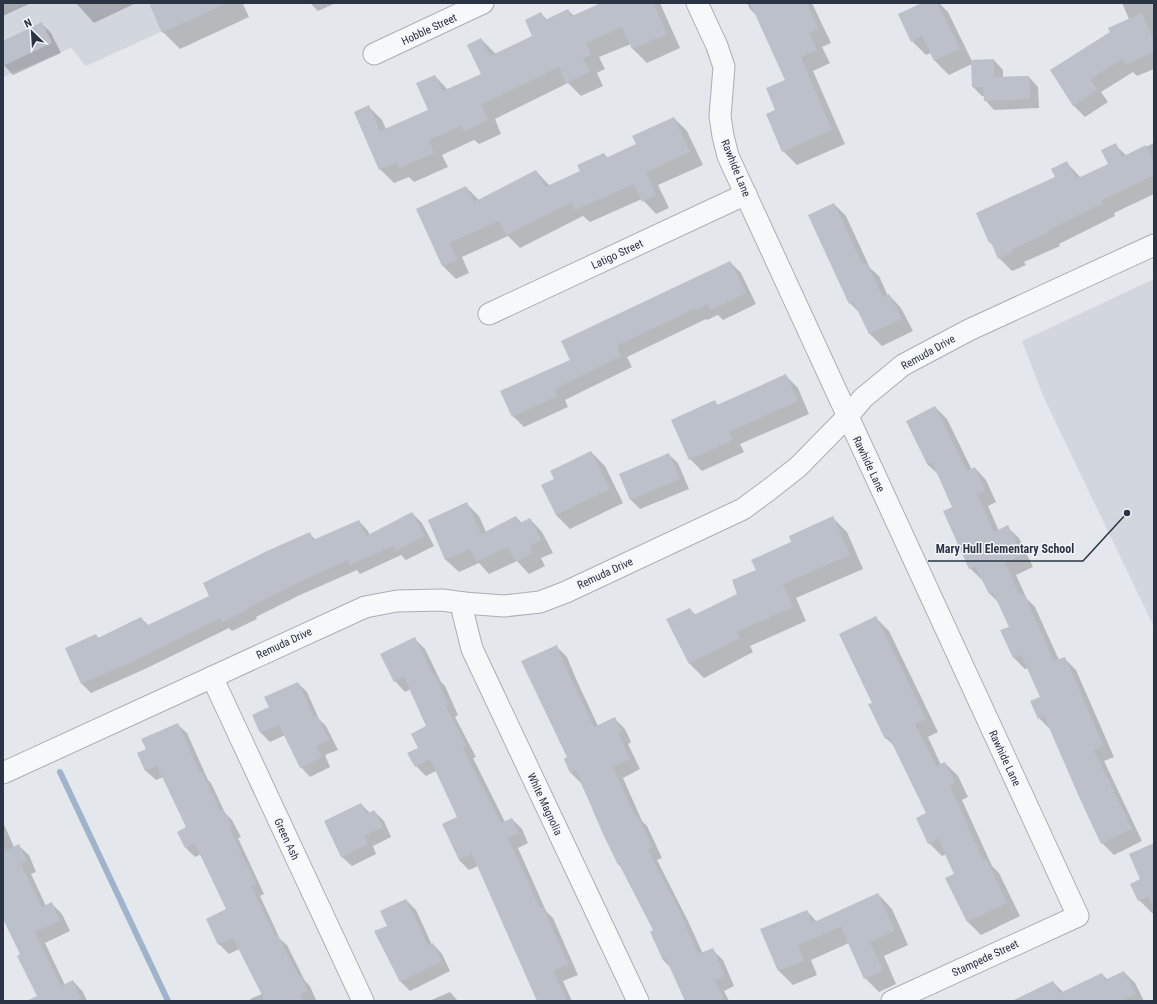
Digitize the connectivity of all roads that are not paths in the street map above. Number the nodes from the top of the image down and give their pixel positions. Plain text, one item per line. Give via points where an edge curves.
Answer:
1 (483, 3) edge
2 (697, 3) edge
3 (374, 54) dead end
4 (746, 194) junction
5 (1154, 246) edge
6 (489, 314) dead end
7 (847, 417) junction
8 (464, 603) junction
9 (212, 677) junction
10 (3, 773) edge
11 (1078, 916) joint
12 (363, 1001) edge
13 (638, 1001) edge
14 (892, 1001) edge

1 - 3 street, Hobble Street
2 - 4 street, Rawhide Lane via 724,66 722,136 728,156
4 - 6 street, Latigo Street
4 - 7 street, Rawhide Lane
5 - 7 street, Remuda Drive via 969,330 903,365 863,398
7 - 8 street, Remuda Drive via 798,467 743,509 540,602 504,606
7 - 11 street, Rawhide Lane
8 - 9 street, Remuda Drive via 442,600 397,601 365,607
8 - 13 street, White Magnolia via 463,613 472,649
9 - 10 street, Remuda Drive
9 - 12 street, Green Ash
11 - 14 street, Stampede Street

